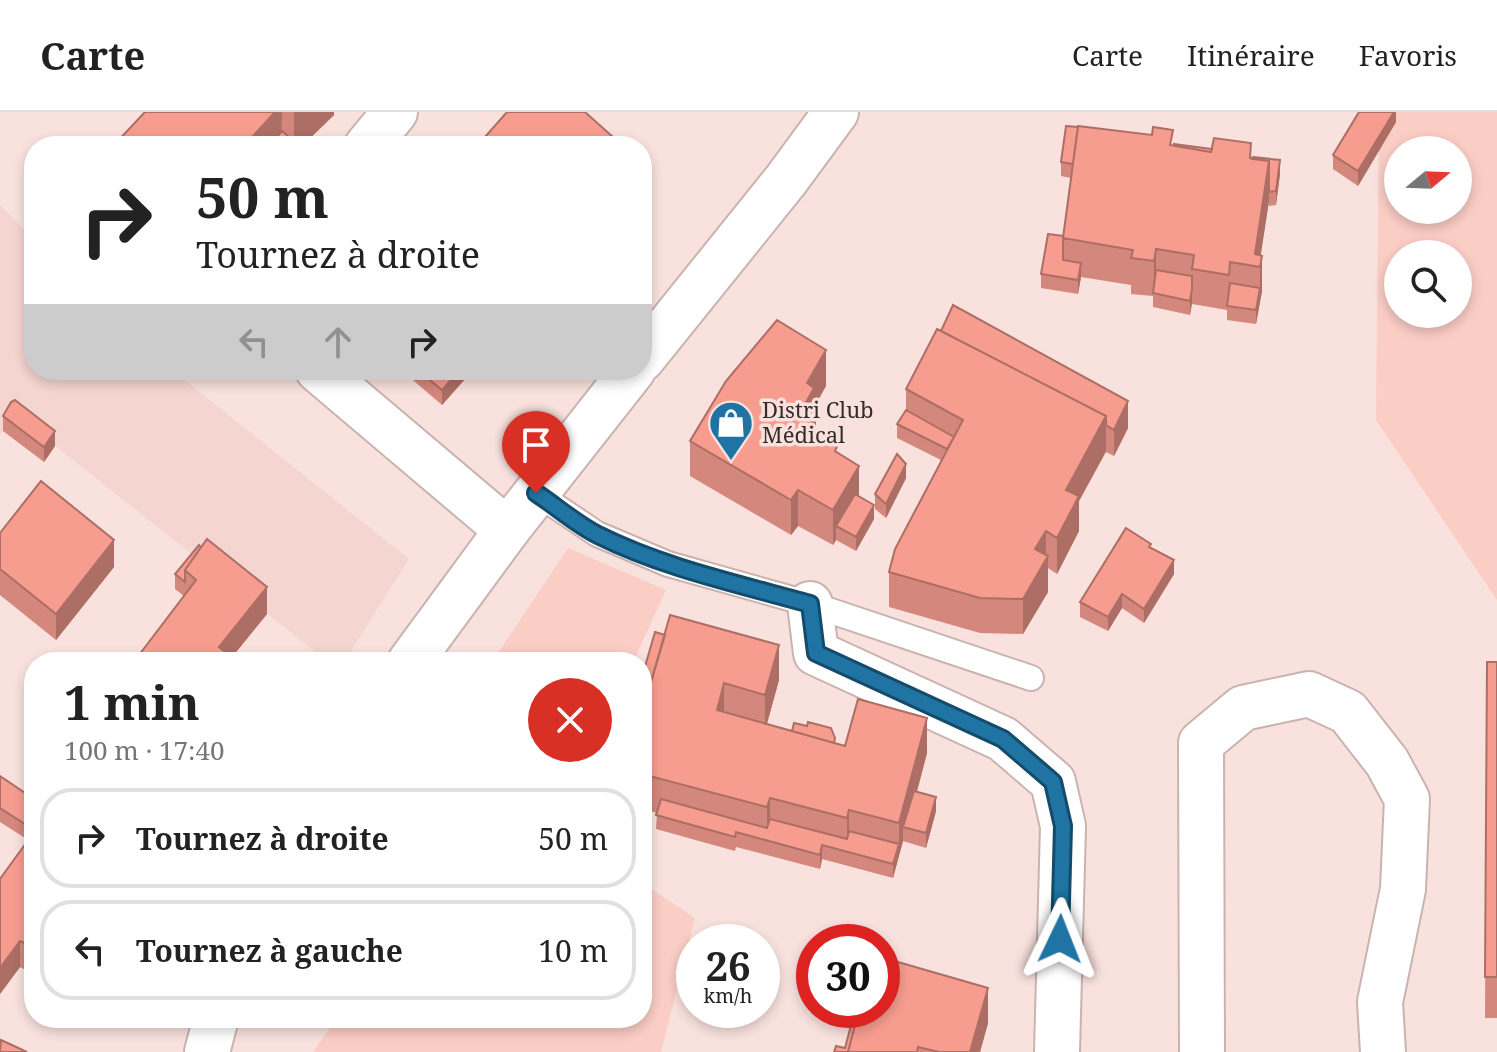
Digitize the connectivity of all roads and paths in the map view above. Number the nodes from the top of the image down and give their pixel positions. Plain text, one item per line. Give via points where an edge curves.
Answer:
1 (395, 112) edge
2 (836, 112) edge
3 (375, 136) edge
4 (652, 347) edge
5 (330, 380) edge
6 (625, 380) edge
7 (536, 493) junction
8 (507, 530) junction
9 (810, 604) junction
10 (417, 652) edge
11 (1031, 678) dead end
12 (213, 1028) edge
13 (207, 1052) edge
14 (1057, 1052) edge
15 (1202, 1052) edge
16 (1383, 1052) edge

1 - 3 street
2 - 4 street
5 - 8 street
6 - 7 street
7 - 8 street
7 - 9 lane via 597,534 637,552
8 - 10 street
9 - 11 lane
9 - 14 street via 816,653 1003,739 1053,782 1063,826
12 - 13 street
15 - 16 street via 1201,743 1243,708 1309,694 1348,712 1387,762 1407,799 1403,889 1380,1002

